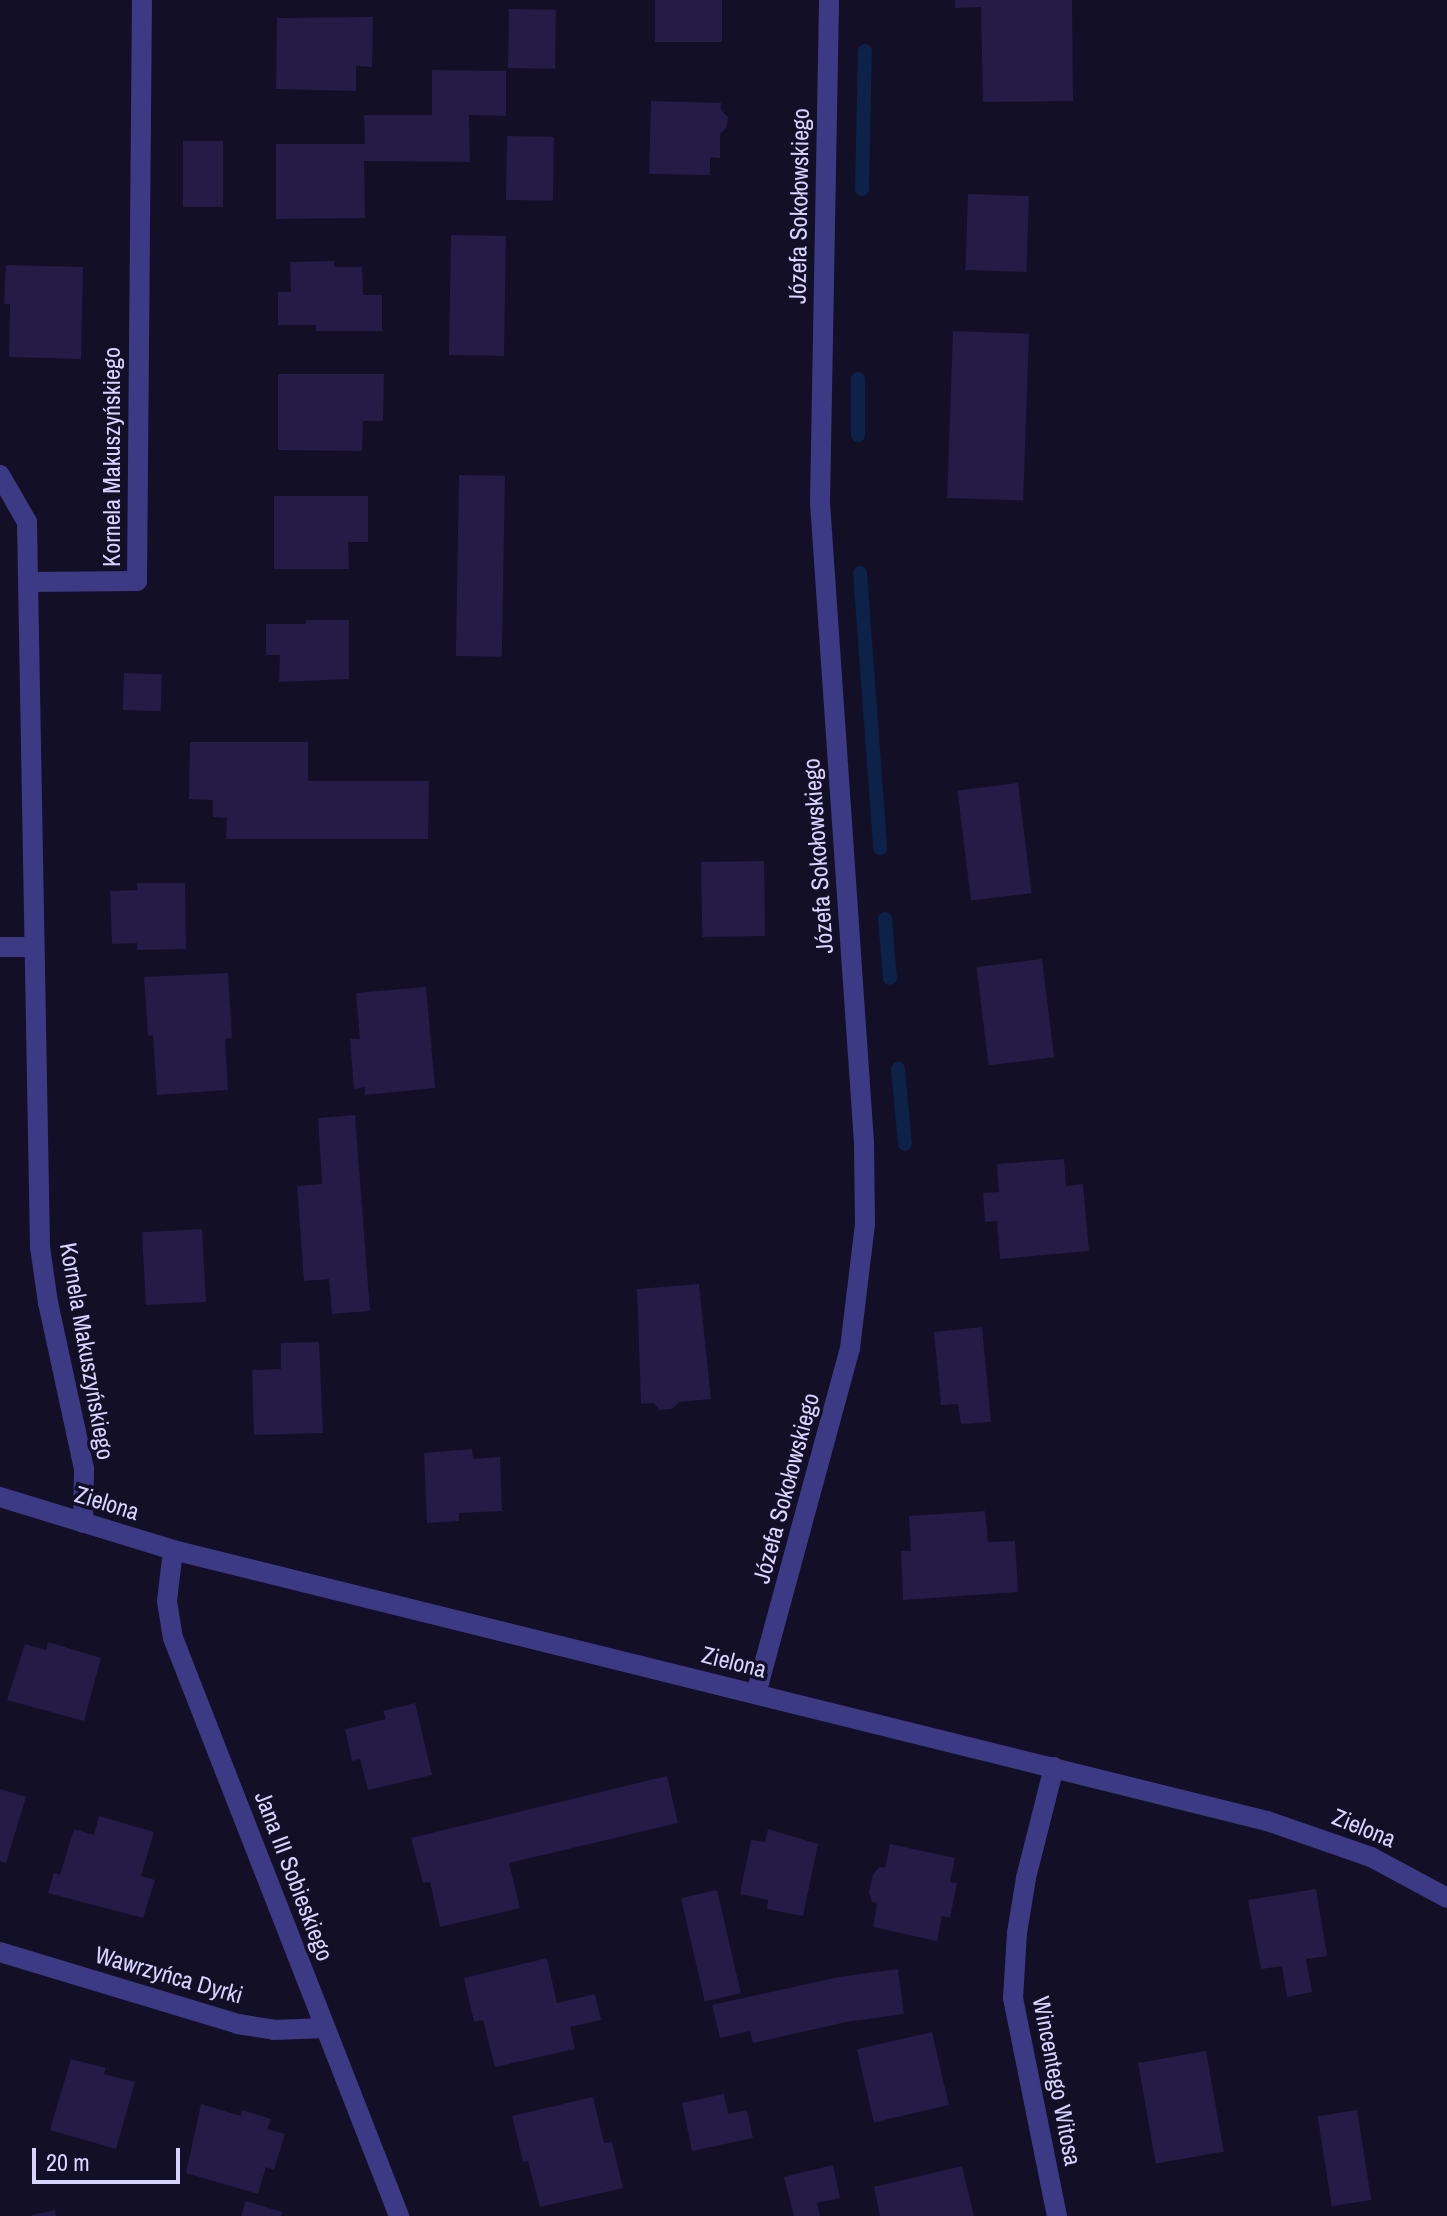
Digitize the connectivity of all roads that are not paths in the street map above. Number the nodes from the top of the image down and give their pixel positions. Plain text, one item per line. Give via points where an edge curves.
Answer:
1 (142, 0) edge
2 (829, 0) edge
3 (0, 475) edge
4 (28, 582) junction
5 (0, 947) edge
6 (34, 947) junction
7 (0, 1497) edge
8 (83, 1523) junction
9 (173, 1550) junction
10 (756, 1694) junction
11 (1054, 1767) junction
12 (1447, 1898) edge
13 (0, 1952) edge
14 (325, 2028) junction
15 (399, 2216) edge
16 (1057, 2216) edge

1 - 4 street, Kornela Makuszyńskiego via 137,581
2 - 10 street, Józefa Sokołowskiego via 820,503 864,1143 865,1224 850,1348
3 - 4 street via 27,522
4 - 6 street, Kornela Makuszyńskiego
5 - 6 street
6 - 8 street, Kornela Makuszyńskiego via 40,1247 84,1469
7 - 8 street, Zielona
8 - 9 street, Zielona
9 - 10 street, Zielona
9 - 14 street, Jana III Sobieskiego via 167,1601 173,1638
10 - 11 street, Zielona
11 - 12 street, Zielona via 1302,1831 1371,1857
11 - 16 street, Wincentego Witosa via 1026,1878 1013,1998
13 - 14 street, Wawrzyńca Dyrki via 238,2024 274,2030
14 - 15 street, Jana III Sobieskiego

